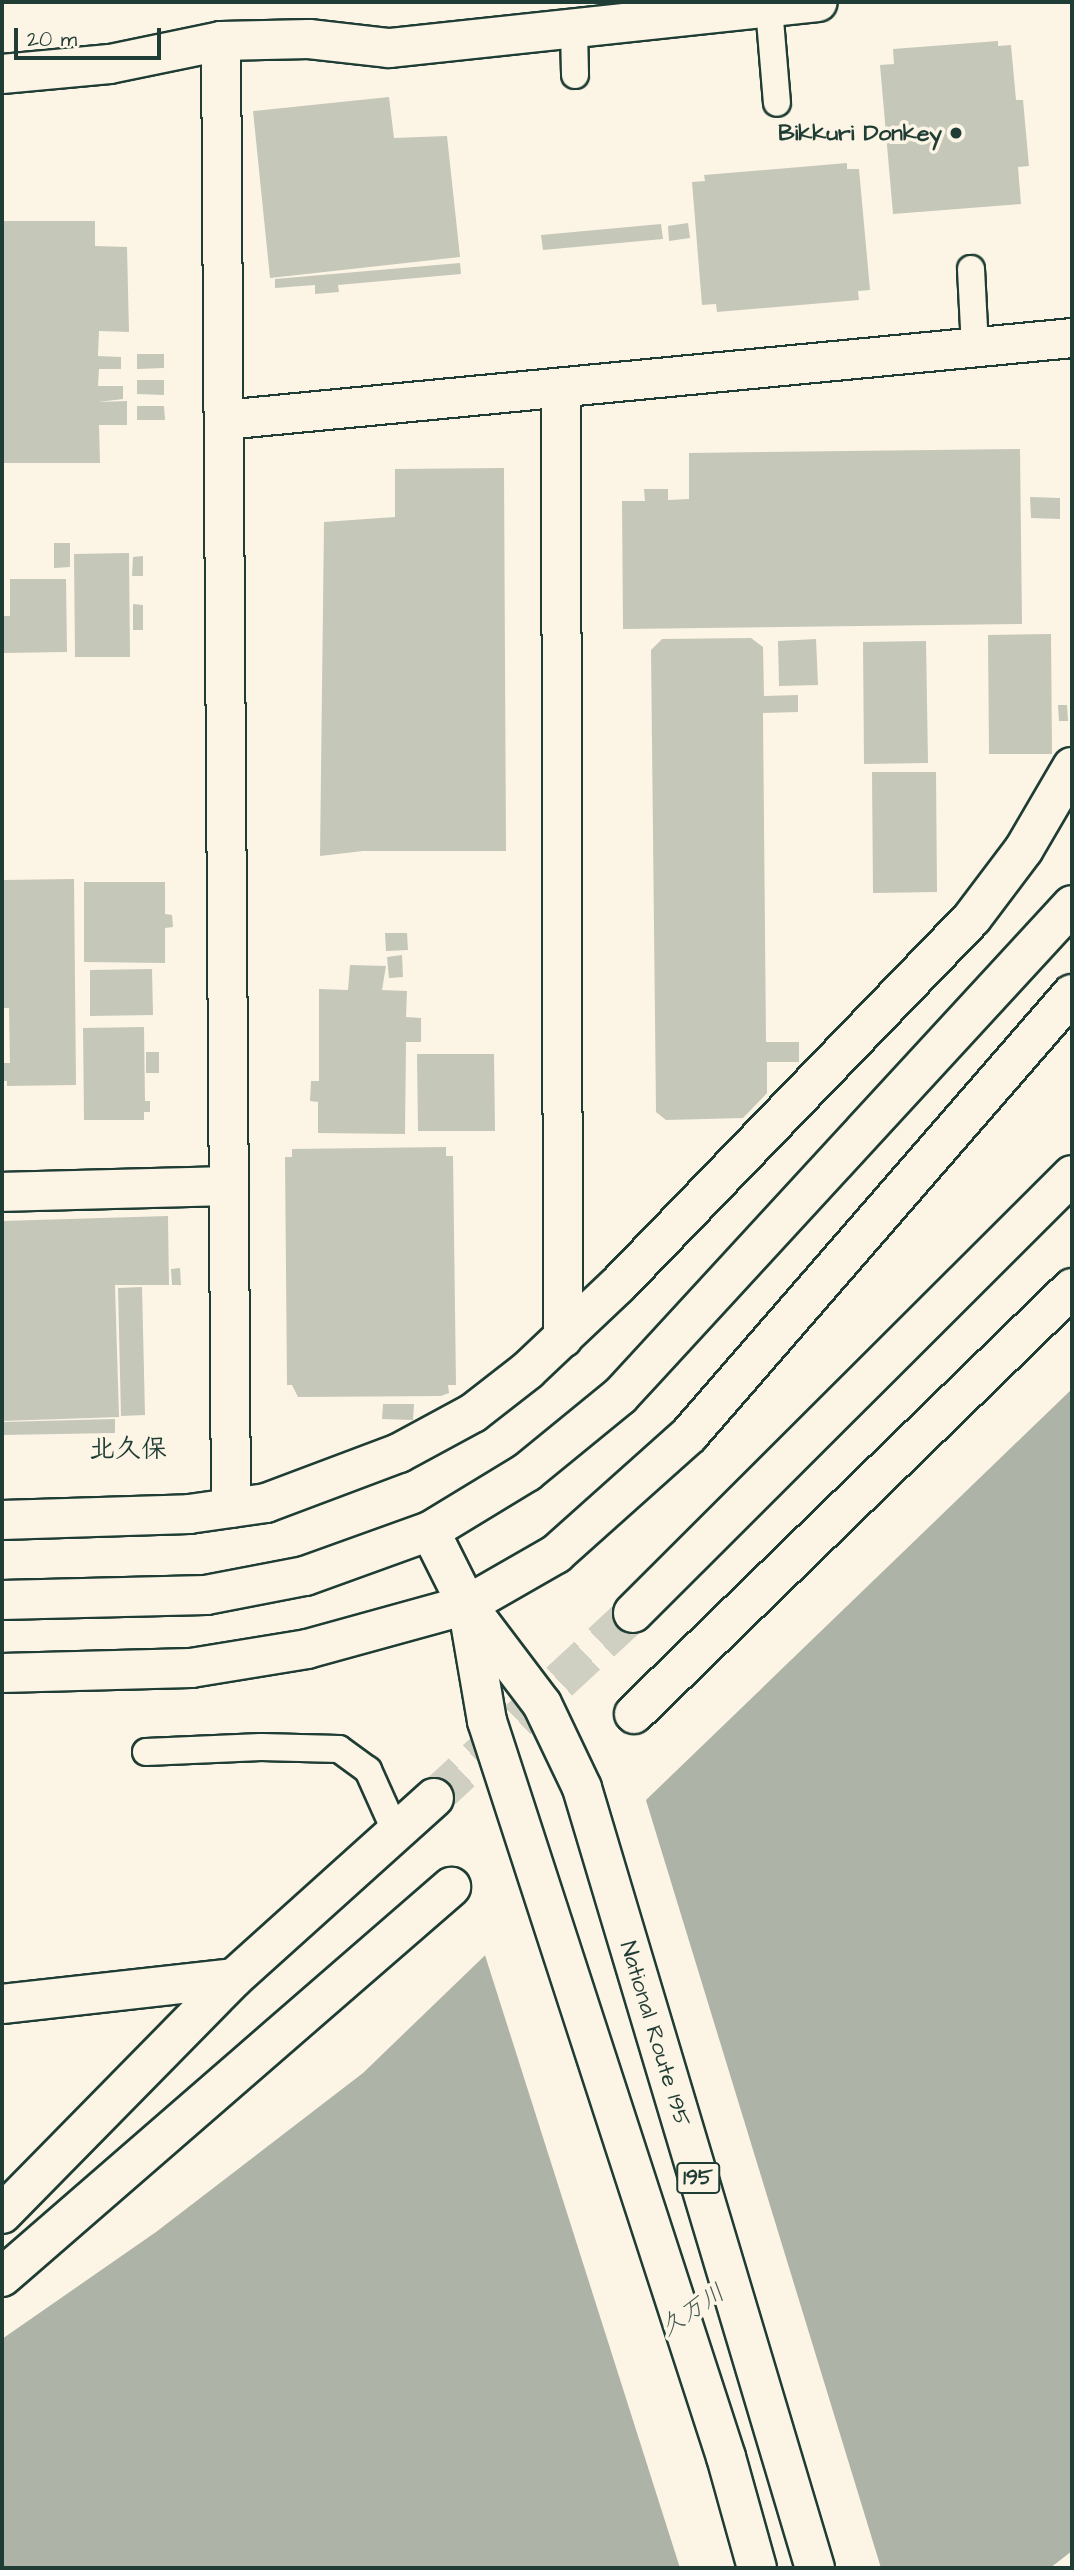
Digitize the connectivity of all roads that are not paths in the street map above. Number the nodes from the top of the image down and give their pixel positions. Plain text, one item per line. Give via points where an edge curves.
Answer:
1 (817, 2) edge
2 (769, 8) junction
3 (632, 13) edge
4 (574, 30) junction
5 (221, 41) junction
6 (2, 74) edge
7 (575, 75) dead end
8 (777, 103) dead end
9 (971, 269) dead end
10 (1072, 338) edge
11 (975, 348) junction
12 (561, 389) junction
13 (224, 420) junction
14 (1072, 767) edge
15 (1072, 905) edge
16 (1072, 994) edge
17 (1072, 1175) edge
18 (229, 1186) junction
19 (2, 1192) edge
20 (1072, 1288) edge
21 (563, 1338) junction
22 (231, 1508) junction
23 (2, 1520) edge
24 (430, 1531) junction
25 (2, 1600) edge
26 (467, 1605) junction
27 (633, 1614) tunnel mouth
28 (2, 1673) edge
29 (634, 1714) dead end
30 (146, 1752) dead end
31 (434, 1798) tunnel mouth
32 (395, 1830) junction
33 (451, 1887) dead end
34 (234, 1978) junction
35 (2, 2004) edge
36 (2, 2214) edge
37 (2, 2277) edge
38 (757, 2568) edge
39 (814, 2568) edge

1 - 2 main road
2 - 3 main road
2 - 8 lane
3 - 4 main road
4 - 5 main road via 388,48 309,39
4 - 7 lane
5 - 6 main road via 110,64
5 - 13 main road
9 - 11 lane
10 - 11 main road
11 - 12 main road
12 - 13 main road
12 - 21 main road
13 - 18 main road
14 - 21 main road via 1024,849 972,918
15 - 24 main road via 620,1396 527,1472
16 - 26 main road via 690,1435 556,1554
17 - 27 main road
18 - 19 main road
18 - 22 main road
20 - 29 main road
21 - 22 main road via 472,1413 399,1453 313,1489
22 - 23 main road via 189,1514
24 - 25 main road via 304,1576 206,1595
24 - 26 main road, National Route 195 / 195
26 - 28 main road via 307,1649 232,1663 126,1672
26 - 38 main road, National Route 195 / 195 via 487,1721 726,2457
26 - 39 main road, National Route 195 / 195 via 542,1704 582,1788
30 - 32 lane via 339,1749 368,1770
31 - 32 main road
32 - 34 main road
33 - 37 main road
34 - 35 main road
34 - 36 main road

